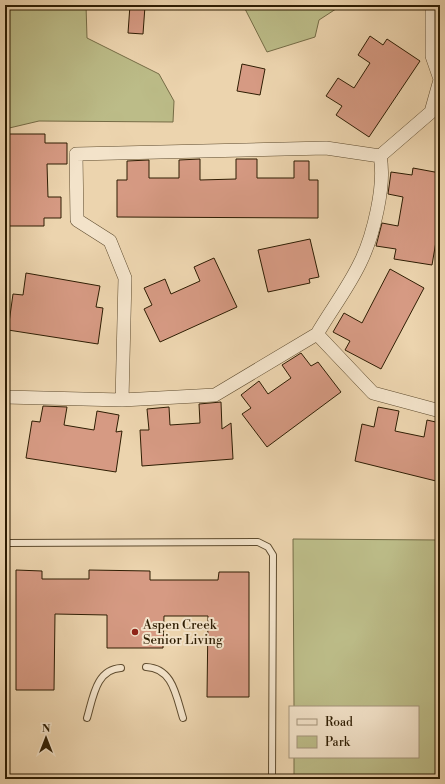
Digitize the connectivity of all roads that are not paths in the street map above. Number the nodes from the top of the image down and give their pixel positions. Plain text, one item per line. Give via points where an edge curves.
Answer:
1 (432, 5) edge
2 (440, 79) edge
3 (435, 116) edge
4 (380, 156) junction
5 (317, 334) junction
6 (5, 397) edge
7 (122, 400) junction
8 (440, 411) edge
9 (5, 543) edge
10 (146, 667) dead end
11 (121, 668) dead end
12 (87, 718) dead end
13 (183, 718) dead end
14 (272, 779) edge

1 - 2 street via 432,56
2 - 3 street
3 - 4 street
4 - 5 street via 383,170 377,208 360,262
4 - 7 street via 326,148 76,154 77,220 110,241 125,278
5 - 7 street via 215,395
5 - 8 street via 373,393
6 - 7 street
9 - 14 lane via 258,542 268,547 273,555
10 - 13 lane via 163,672 171,680
11 - 12 lane via 113,668 98,681

